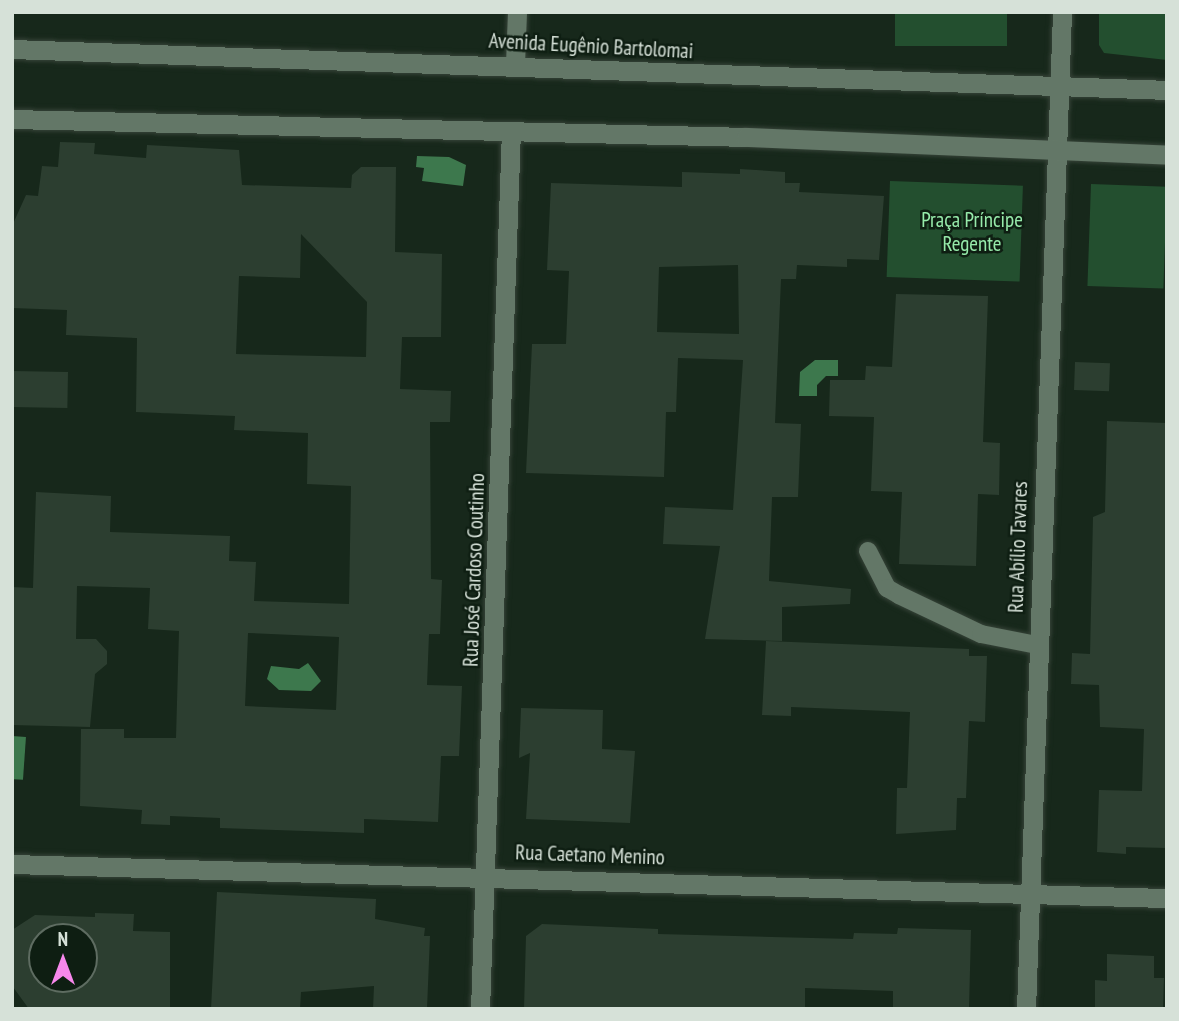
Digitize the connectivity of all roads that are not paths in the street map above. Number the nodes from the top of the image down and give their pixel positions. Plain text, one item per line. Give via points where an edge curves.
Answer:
1 (517, 12) edge
2 (1062, 12) edge
3 (12, 49) edge
4 (515, 64) junction
5 (1059, 86) junction
6 (1167, 90) edge
7 (12, 119) edge
8 (511, 132) junction
9 (1056, 152) junction
10 (1167, 155) edge
11 (868, 551) dead end
12 (1037, 645) junction
13 (12, 864) edge
14 (486, 874) junction
15 (1030, 893) junction
16 (1167, 898) edge
17 (480, 1009) edge
18 (1026, 1009) edge

1 - 4 street
2 - 5 street, Rua Abílio Tavares
3 - 4 street, Avenida Eugênio Bartolomai
4 - 5 street, Avenida Eugênio Bartolomai
5 - 6 street, Avenida Eugênio Bartolomai
5 - 9 street, Rua Abílio Tavares
7 - 8 street
8 - 9 street
8 - 14 street, Rua José Cardoso Coutinho
9 - 10 street
9 - 12 street, Rua Abílio Tavares
11 - 12 lane via 887,588 899,596 981,634
12 - 15 street, Rua Abílio Tavares
13 - 14 street, Rua Caetano Menino
14 - 15 street, Rua Caetano Menino
14 - 17 street, Rua José Cardoso Coutinho
15 - 16 street, Rua Caetano Menino
15 - 18 street, Rua Abílio Tavares

